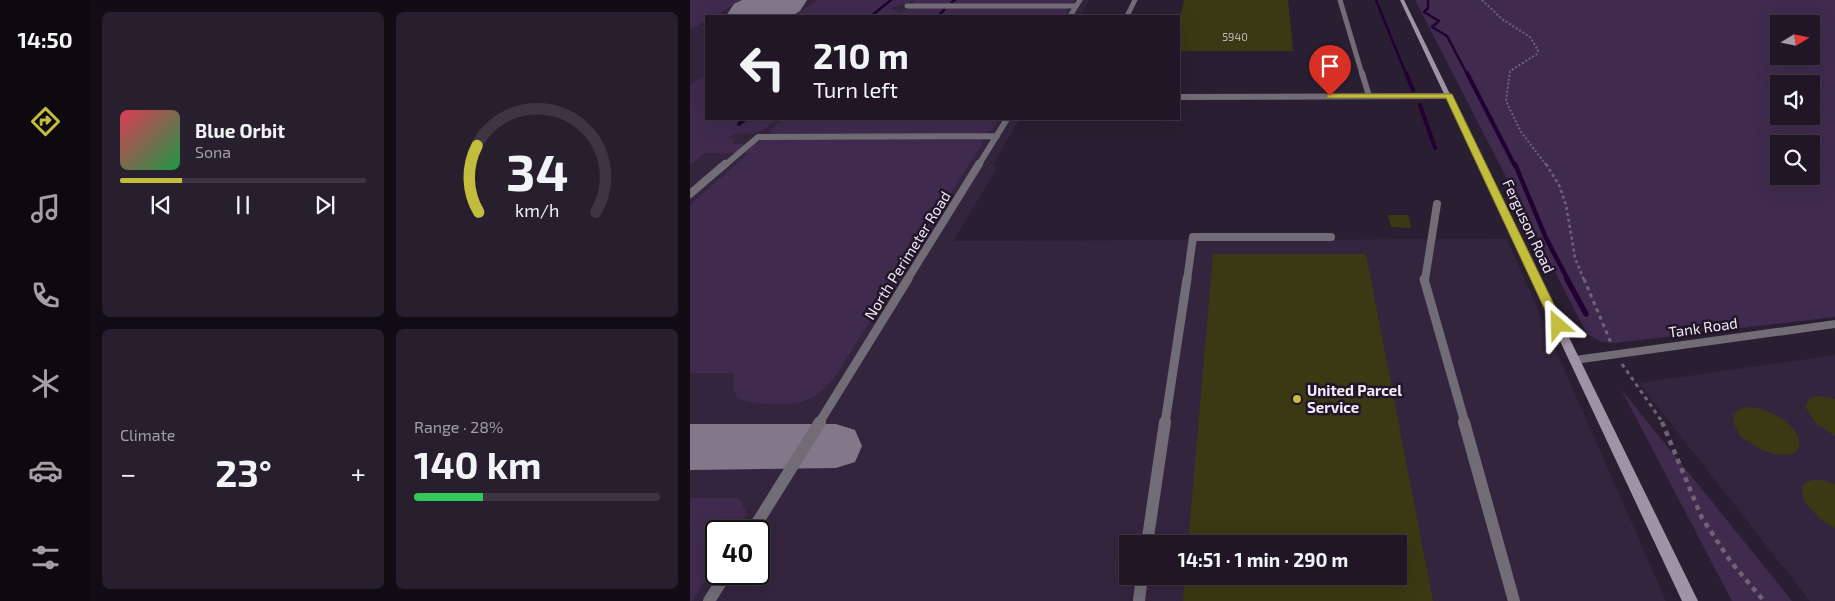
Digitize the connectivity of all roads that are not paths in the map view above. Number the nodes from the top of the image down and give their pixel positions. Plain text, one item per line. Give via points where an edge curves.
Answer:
1 (1080, 0) edge
2 (1135, 0) edge
3 (1340, 0) edge
4 (1402, 0) edge
5 (912, 2) dead end
6 (906, 6) junction
7 (1076, 6) junction
8 (902, 10) dead end
9 (1071, 15) edge
10 (1128, 15) edge
11 (1369, 96) junction
12 (1449, 96) junction
13 (1180, 97) edge
14 (1006, 120) edge
15 (997, 136) junction
16 (690, 194) edge
17 (1437, 204) dead end
18 (1331, 237) dead end
19 (1835, 324) edge
20 (1575, 360) junction
21 (759, 520) edge
22 (1148, 535) edge
23 (719, 585) edge
24 (1141, 585) edge
25 (709, 601) edge
26 (1138, 601) edge
27 (1514, 601) edge
28 (1690, 601) edge

1 - 7 lane
2 - 10 lane
3 - 11 lane
4 - 12 street, Ferguson Road
5 - 6 lane
6 - 7 lane
6 - 8 lane
7 - 9 lane
11 - 12 lane
11 - 13 lane
12 - 20 street, Ferguson Road
14 - 15 lane, North Perimeter Road
15 - 16 lane via 758,137
15 - 21 lane, North Perimeter Road
17 - 27 lane via 1424,277
18 - 22 lane via 1193,237
19 - 20 street, Tank Road
20 - 28 street, Ferguson Road
23 - 25 lane
24 - 26 lane

